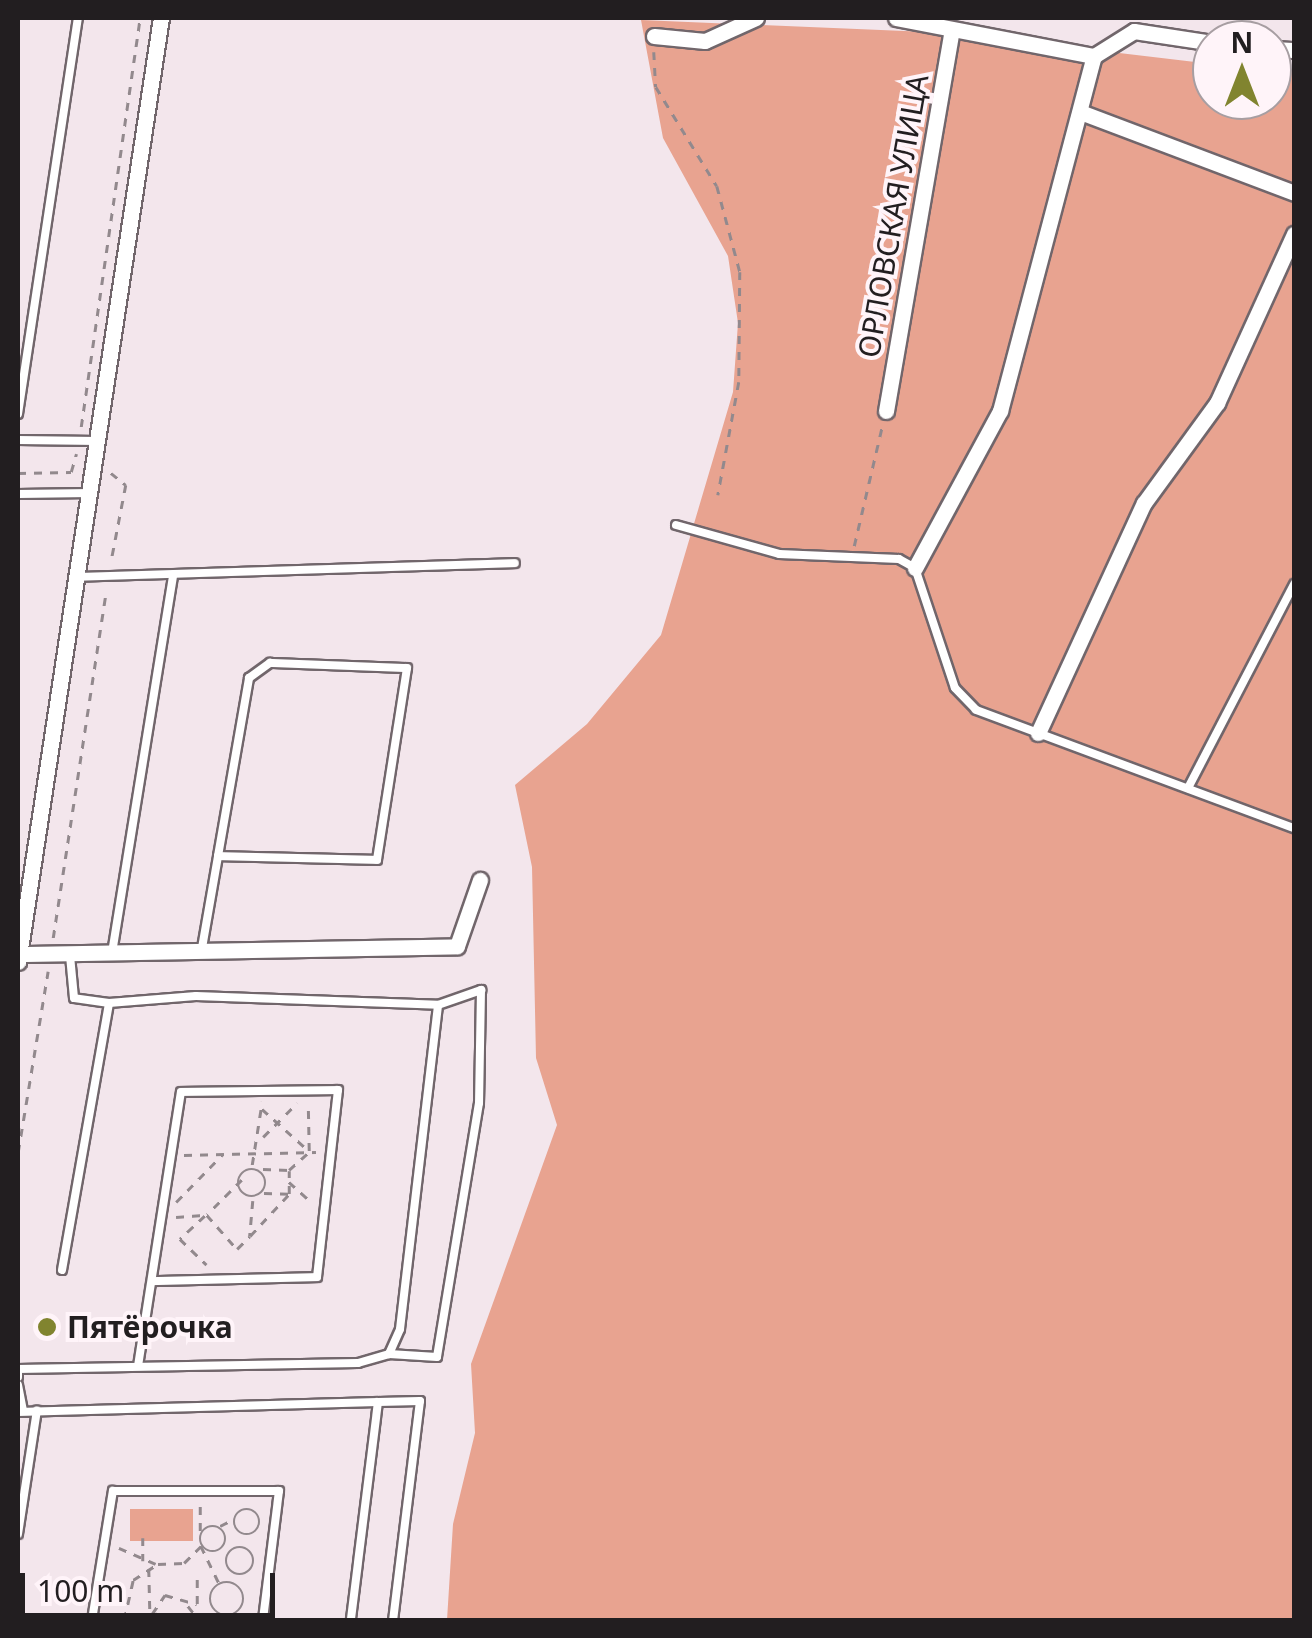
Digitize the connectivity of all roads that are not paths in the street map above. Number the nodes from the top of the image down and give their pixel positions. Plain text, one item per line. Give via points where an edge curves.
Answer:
1 (78, 18) edge
2 (161, 18) edge
3 (756, 18) edge
4 (896, 18) edge
5 (952, 30) junction
6 (654, 36) road end
7 (1192, 40) edge
8 (1094, 56) junction
9 (1080, 112) junction
10 (1294, 194) edge
11 (1294, 234) edge
12 (20, 379) edge
13 (886, 411) road end
14 (18, 414) edge
15 (18, 440) edge
16 (100, 441) junction
17 (91, 493) junction
18 (18, 494) edge
19 (676, 525) dead end
20 (514, 564) dead end
21 (915, 568) junction
22 (173, 574) junction
23 (71, 577) junction
24 (1294, 584) edge
25 (1038, 733) junction
26 (1188, 788) junction
27 (1294, 828) edge
28 (218, 856) junction
29 (480, 880) dead end
30 (202, 948) junction
31 (112, 953) junction
32 (70, 956) junction
33 (18, 958) edge
34 (109, 1003) junction
35 (438, 1005) junction
36 (62, 1270) dead end
37 (152, 1281) junction
38 (389, 1354) junction
39 (138, 1366) junction
40 (18, 1378) edge
41 (18, 1385) edge
42 (378, 1402) junction
43 (36, 1410) junction
44 (20, 1412) edge
45 (18, 1534) edge
46 (92, 1620) edge
47 (263, 1620) edge
48 (351, 1620) edge
49 (393, 1620) edge

1 - 12 lane
2 - 16 street
3 - 6 street via 705,41
4 - 5 street
5 - 8 street
5 - 13 street, ОРЛОВСКАЯ УЛИЦА
7 - 8 street via 1134,31
8 - 9 street
9 - 10 street
9 - 21 street via 1000,412
11 - 25 street via 1200,434 1144,504
12 - 14 lane
15 - 16 lane
16 - 17 street
17 - 18 lane
17 - 23 street
19 - 21 lane via 779,554 852,556
20 - 22 lane
21 - 25 lane via 961,699
22 - 23 lane
22 - 31 lane
23 - 33 street
24 - 26 lane
25 - 26 lane
26 - 27 lane
28 - 28 lane via 257,668 407,668 377,860
28 - 30 lane
29 - 30 street via 458,946
30 - 31 street
31 - 32 street
32 - 33 street
32 - 34 lane via 74,998
34 - 35 lane via 196,996
34 - 36 lane
35 - 38 lane via 406,1292
35 - 38 lane via 481,990 479,1103 437,1357
37 - 37 lane via 181,1092 338,1090 336,1153 317,1277
37 - 39 lane
38 - 39 lane via 358,1363
39 - 40 lane via 18,1369
41 - 44 lane
42 - 43 lane
42 - 48 lane
42 - 49 lane via 420,1401
43 - 44 lane
43 - 45 lane
46 - 47 lane via 113,1491 278,1491

